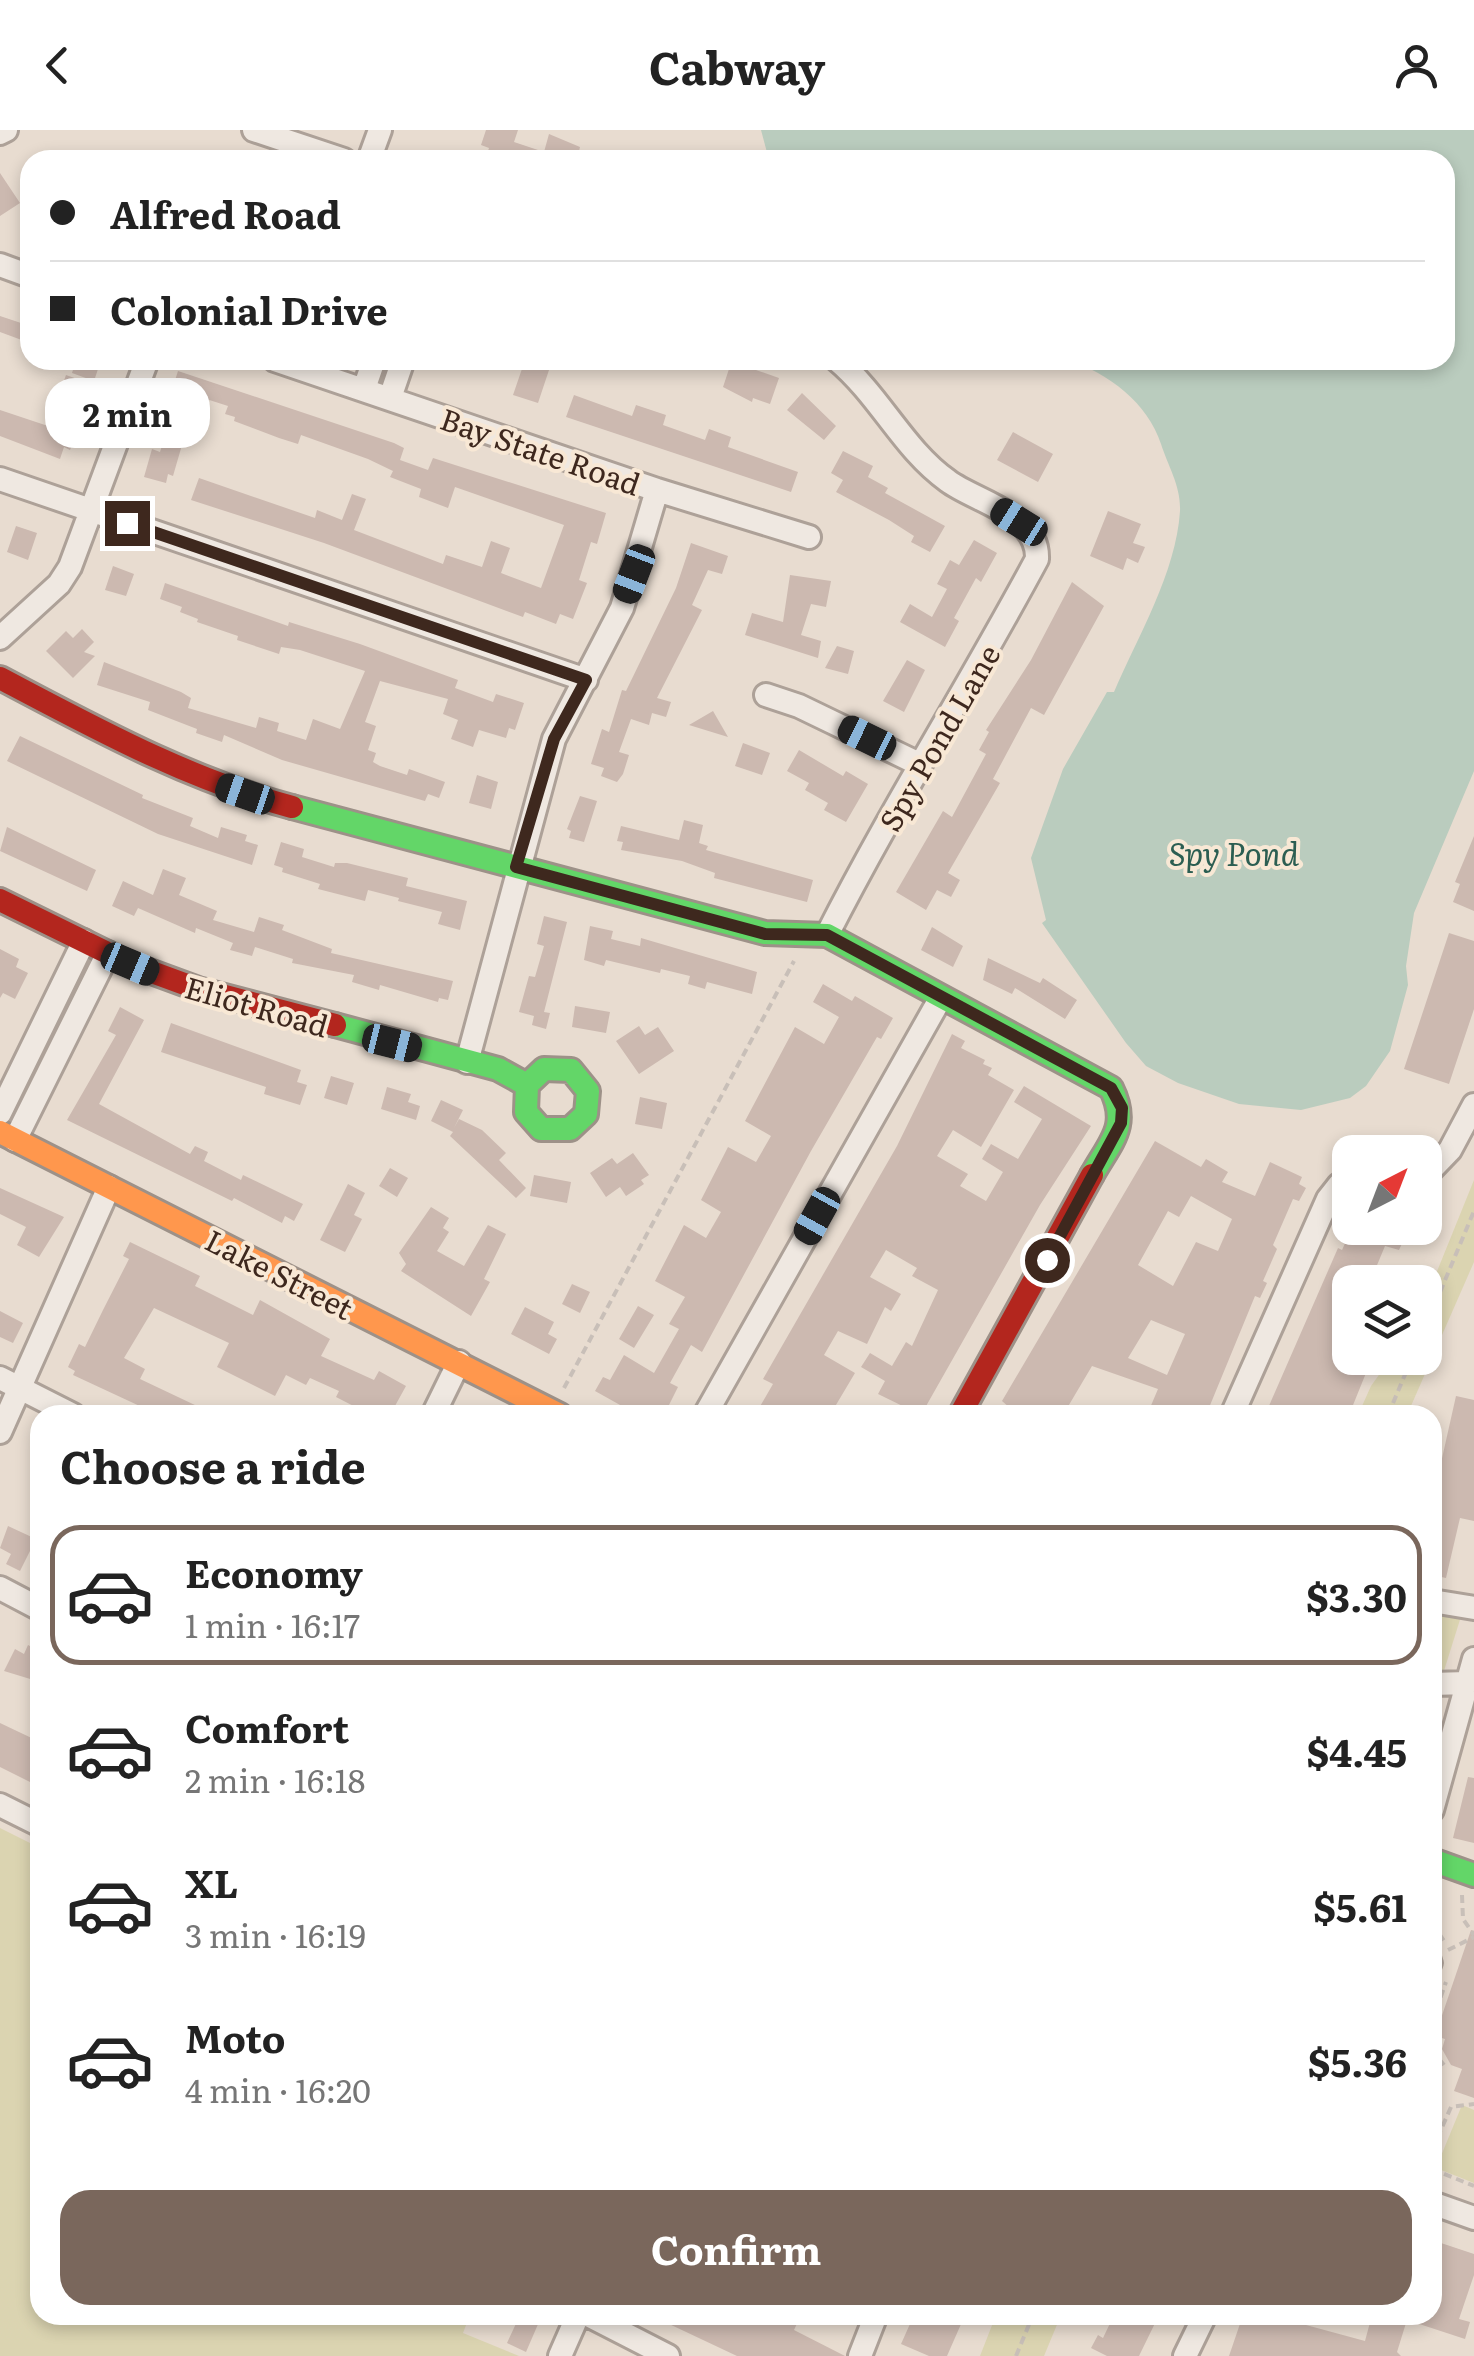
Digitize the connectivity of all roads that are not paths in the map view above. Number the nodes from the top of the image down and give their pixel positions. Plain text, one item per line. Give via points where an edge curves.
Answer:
1 (254, 130) edge
2 (314, 150) edge
3 (143, 370) edge
4 (306, 370) edge
5 (371, 370) edge
6 (400, 370) edge
7 (849, 370) edge
8 (364, 389) junction
9 (390, 398) junction
10 (0, 479) edge
11 (656, 490) junction
12 (92, 511) junction
13 (809, 537) dead end
14 (0, 638) edge
15 (0, 678) edge
16 (586, 680) junction
17 (766, 696) dead end
18 (919, 764) junction
19 (516, 867) junction
20 (0, 900) edge
21 (827, 935) junction
22 (84, 941) junction
23 (108, 953) junction
24 (940, 998) junction
25 (467, 1062) junction
26 (526, 1085) dead end
27 (1474, 1105) edge
28 (0, 1113) edge
29 (7, 1136) edge
30 (1442, 1158) edge
31 (110, 1187) junction
32 (1332, 1194) edge
33 (460, 1362) junction
34 (9, 1383) edge
35 (561, 1404) edge
36 (52, 1405) edge
37 (437, 1405) edge
38 (711, 1405) edge
39 (966, 1405) edge
40 (1236, 1405) edge
41 (0, 1432) edge
42 (0, 1588) edge
43 (1442, 1603) edge
44 (30, 1604) edge
45 (1474, 1608) edge
46 (1474, 1659) edge
47 (1442, 1684) edge
48 (1467, 1684) junction
49 (1442, 1774) edge
50 (0, 1805) edge
51 (30, 1820) edge
52 (1442, 1865) edge
53 (1469, 1880) edge
54 (1442, 2207) edge
55 (1474, 2218) edge
56 (574, 2325) edge
57 (608, 2325) edge
58 (872, 2325) edge
59 (1200, 2325) edge
60 (560, 2356) edge
61 (668, 2356) edge
62 (860, 2356) edge
63 (1185, 2356) edge

1 - 2 street
3 - 12 street
4 - 8 street, Bay State Road
5 - 8 street
6 - 9 street
7 - 18 street, Spy Pond Lane via 924,463 1032,536 1036,560
8 - 9 street, Bay State Road
9 - 11 street, Bay State Road
10 - 12 street
11 - 13 street, Bay State Road
11 - 16 street via 634,574
12 - 14 street via 59,584
12 - 16 street
15 - 19 street via 196,777
16 - 19 street via 554,739
17 - 18 street
18 - 21 street, Spy Pond Lane
19 - 21 street via 765,934
19 - 25 street
20 - 22 street, Eliot Road
21 - 24 street
22 - 23 street, Eliot Road
22 - 28 street
23 - 25 street, Eliot Road via 198,990
23 - 29 street
24 - 38 street
24 - 39 street via 1098,1079 1122,1108 1099,1166
25 - 26 street, Eliot Road
27 - 30 street
29 - 31 street, Lake Street
31 - 33 street, Lake Street
31 - 34 street
32 - 40 street
33 - 35 street, Lake Street
33 - 37 street
34 - 36 street
34 - 41 street
42 - 44 street
43 - 45 street
46 - 48 street
47 - 48 street
48 - 49 street
50 - 51 street
52 - 53 street
54 - 55 street
56 - 60 street
57 - 61 street
58 - 62 street
59 - 63 street

